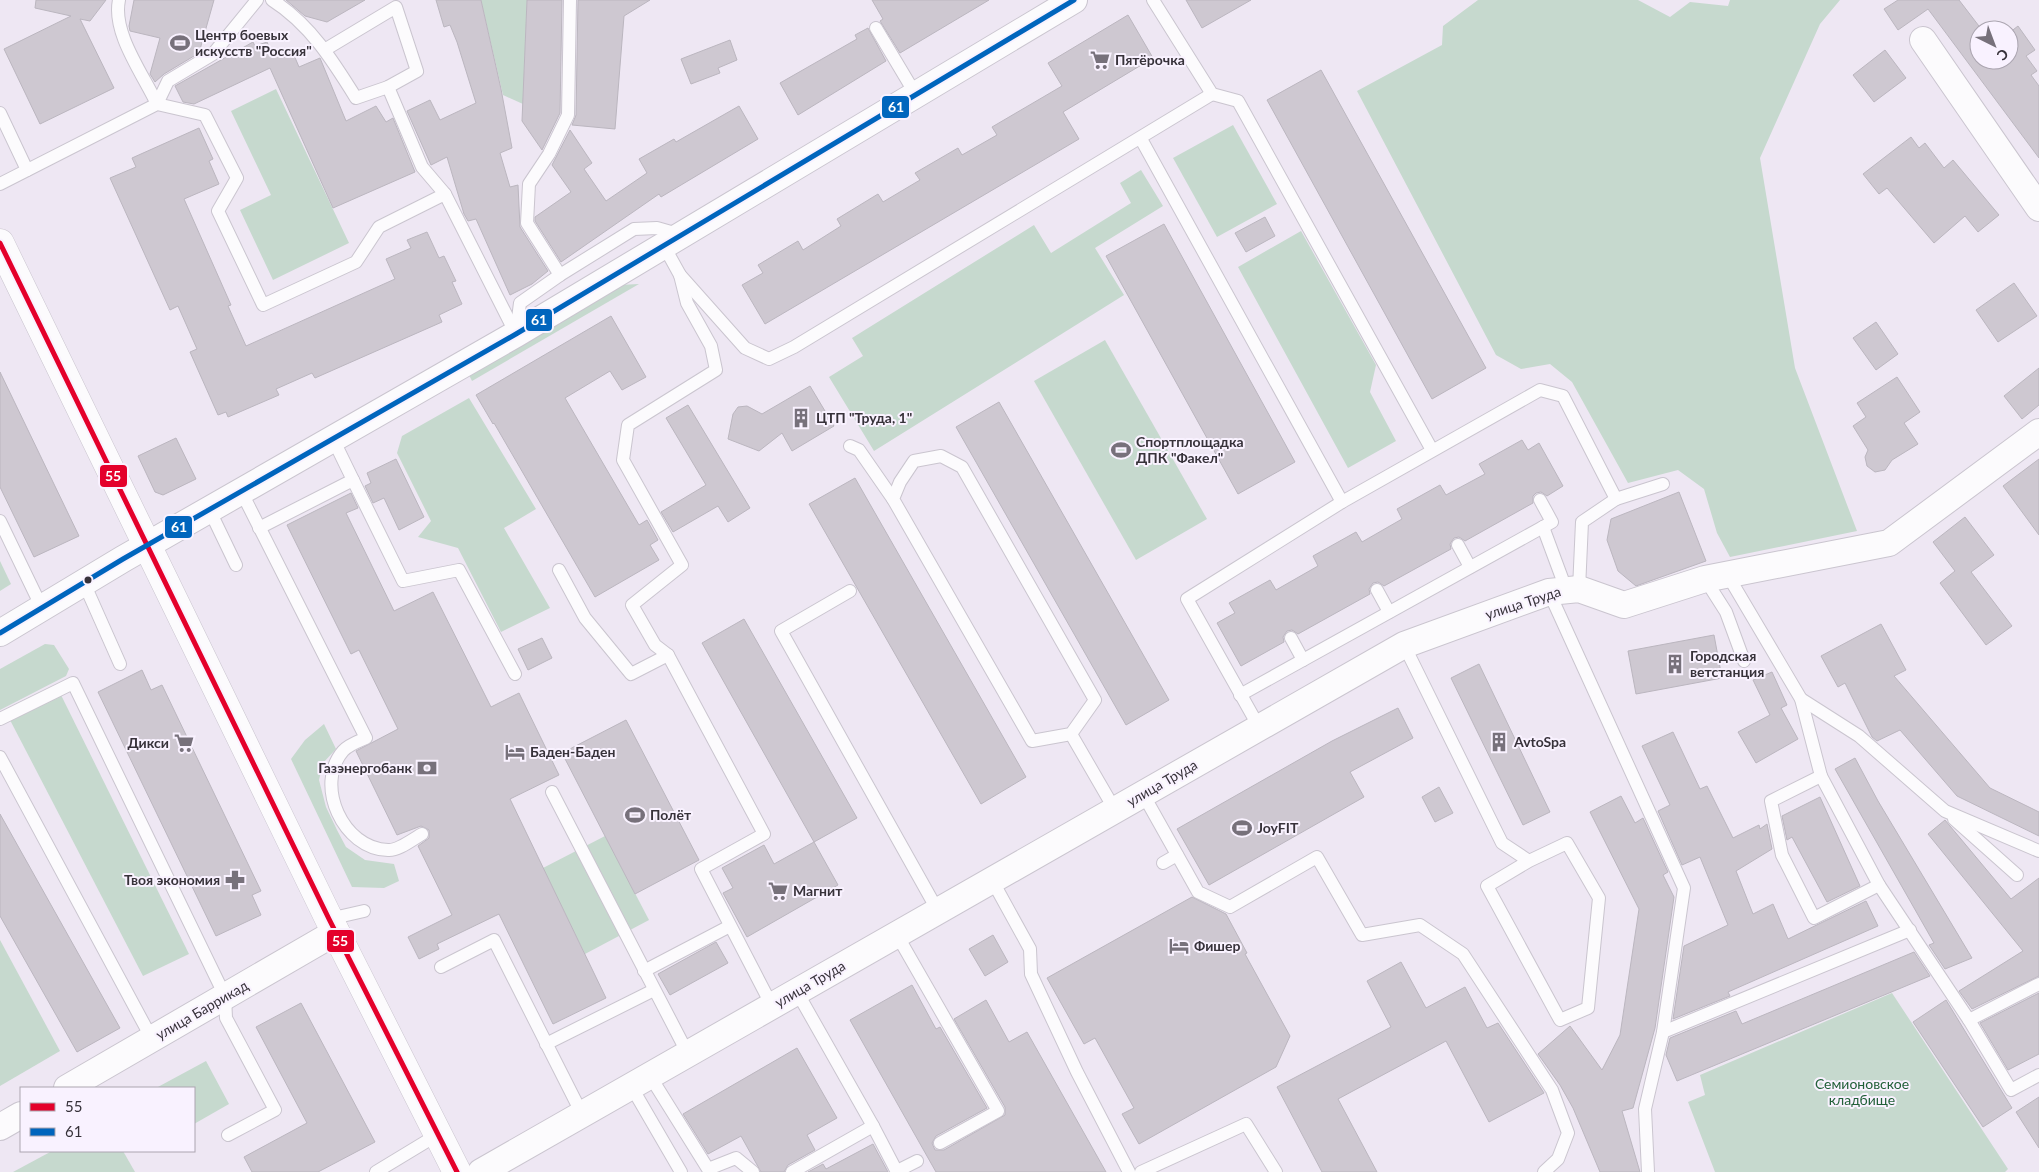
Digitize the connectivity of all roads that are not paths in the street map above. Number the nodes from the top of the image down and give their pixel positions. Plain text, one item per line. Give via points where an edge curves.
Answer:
1 (118, 0) edge
2 (257, 0) edge
3 (272, 0) edge
4 (570, 0) edge
5 (1074, 0) edge
6 (1153, 0) edge
7 (876, 28) dead end
8 (1923, 40) dead end
9 (326, 49) junction
10 (388, 87) junction
11 (1212, 94) junction
12 (916, 95) junction
13 (157, 104) junction
14 (0, 113) edge
15 (1141, 139) junction
16 (28, 170) junction
17 (0, 184) edge
18 (446, 194) junction
19 (2039, 208) edge
20 (673, 241) junction
21 (0, 243) edge
22 (560, 275) junction
23 (680, 275) junction
24 (516, 334) junction
25 (2039, 432) edge
26 (334, 439) junction
27 (850, 446) dead end
28 (1432, 450) junction
29 (353, 480) junction
30 (1662, 484) dead end
31 (242, 493) junction
32 (893, 499) junction
33 (1616, 499) junction
34 (1540, 500) dead end
35 (1342, 502) junction
36 (210, 512) junction
37 (0, 521) edge
38 (1543, 527) junction
39 (259, 528) junction
40 (1458, 545) dead end
41 (147, 547) junction
42 (236, 565) dead end
43 (1470, 567) junction
44 (559, 570) dead end
45 (1716, 577) junction
46 (84, 583) junction
47 (850, 590) dead end
48 (1377, 590) dead end
49 (1564, 590) junction
50 (42, 608) junction
51 (1389, 612) junction
52 (0, 633) edge
53 (1291, 638) dead end
54 (1404, 645) junction
55 (668, 655) junction
56 (1303, 660) junction
57 (1744, 661) dead end
58 (120, 664) dead end
59 (516, 674) dead end
60 (1240, 695) junction
61 (1801, 699) junction
62 (0, 719) edge
63 (1260, 727) junction
64 (1071, 734) junction
65 (0, 757) edge
66 (1821, 776) junction
67 (552, 792) dead end
68 (1143, 794) junction
69 (1115, 810) junction
70 (1944, 811) junction
71 (422, 834) dead end
72 (2039, 851) edge
73 (1177, 855) junction
74 (1529, 861) junction
75 (1163, 863) dead end
76 (2017, 874) dead end
77 (992, 880) junction
78 (1879, 885) junction
79 (938, 911) junction
80 (364, 912) dead end
81 (332, 926) junction
82 (730, 926) junction
83 (1910, 930) junction
84 (898, 935) junction
85 (441, 967) dead end
86 (644, 971) junction
87 (2039, 984) edge
88 (654, 990) junction
89 (797, 992) junction
90 (225, 996) junction
91 (772, 1006) junction
92 (1969, 1020) junction
93 (1663, 1032) junction
94 (152, 1039) junction
95 (546, 1044) junction
96 (688, 1054) junction
97 (2039, 1074) edge
98 (641, 1081) junction
99 (70, 1087) edge
100 (582, 1114) junction
101 (20, 1116) edge
102 (873, 1126) junction
103 (0, 1127) edge
104 (228, 1135) dead end
105 (437, 1135) junction
106 (940, 1143) dead end
107 (917, 1161) dead end
108 (897, 1171) edge
109 (376, 1172) edge
110 (457, 1172) edge
111 (481, 1172) edge
112 (681, 1172) edge
113 (754, 1172) edge
114 (792, 1172) edge
115 (1130, 1172) edge
116 (1141, 1172) edge
117 (1276, 1172) edge
118 (1544, 1172) edge
119 (1648, 1172) edge

1 - 13 lane via 116,11 122,36
2 - 13 lane via 213,54 168,81
3 - 9 lane
4 - 22 lane via 568,115 529,184 527,223
5 - 12 street
6 - 11 lane
7 - 12 lane
8 - 19 street
9 - 10 lane via 356,98
9 - 10 lane via 396,7 417,71
10 - 18 lane via 422,166
11 - 15 lane
11 - 28 lane via 1238,101
12 - 20 street
13 - 16 lane
13 - 18 lane via 205,114 237,178 218,211 263,305 356,262 379,227
14 - 16 lane
15 - 23 lane via 769,359 745,348
15 - 35 lane
16 - 17 lane
18 - 24 lane
20 - 22 lane via 658,228 634,229
20 - 23 lane
20 - 24 street
21 - 41 main road
22 - 24 lane via 520,303
23 - 55 lane via 687,303 711,346 716,370 628,425 623,460 682,565 632,605 655,645
24 - 26 street
25 - 45 street, улица Труда via 1889,543
26 - 29 lane
26 - 31 street
27 - 32 lane via 860,450
28 - 33 lane via 1540,390 1563,396
28 - 35 lane
29 - 39 lane
29 - 59 lane via 403,581 460,570
30 - 33 lane
31 - 36 street
31 - 39 lane
32 - 64 lane via 1032,741
32 - 64 lane via 914,461 941,456 962,467 1096,700
33 - 49 lane via 1582,522
34 - 38 lane via 1552,522
35 - 60 lane via 1187,599
36 - 41 street
36 - 42 lane
37 - 50 lane
38 - 43 lane
38 - 49 lane
39 - 71 lane via 366,738 344,750 334,766 331,783 334,804 344,823 359,839 377,849 390,851
40 - 43 lane
41 - 46 street
41 - 81 main road
43 - 51 lane
44 - 55 lane via 585,618 632,674
45 - 49 street, улица Труда via 1624,605
45 - 57 lane
45 - 61 lane
46 - 50 street
46 - 58 lane
47 - 79 lane via 781,632
48 - 51 lane
49 - 54 street, улица Труда
49 - 93 lane via 1684,888
50 - 52 street
51 - 56 lane
53 - 56 lane
54 - 63 street, улица Труда
54 - 74 lane via 1502,843
55 - 82 lane via 764,834 701,869
56 - 60 lane
60 - 63 lane
61 - 66 lane
61 - 70 lane via 1859,736
62 - 90 lane via 72,683
63 - 68 street, улица Труда
64 - 69 lane
65 - 94 lane
66 - 78 lane
66 - 78 lane via 1771,801 1782,855 1814,918
67 - 86 lane
68 - 69 street, улица Труда
68 - 73 lane
69 - 77 street, улица Труда
70 - 72 lane
70 - 76 lane
73 - 75 lane
73 - 118 lane via 1198,892 1230,907 1317,856 1362,935 1420,925 1462,954 1552,1090 1568,1132 1558,1160
74 - 74 lane via 1567,843 1599,898 1588,1008 1560,1020 1487,886
77 - 79 street, улица Труда
77 - 115 lane via 1030,949 1031,974 1077,1072
78 - 83 lane
79 - 84 street, улица Труда
80 - 81 lane
81 - 90 street, улица Баррикад
81 - 105 main road
82 - 86 lane
82 - 91 lane
83 - 92 lane
83 - 93 lane
84 - 89 street, улица Труда
84 - 106 lane via 998,1111
85 - 95 lane via 494,940
86 - 88 lane
87 - 92 lane
88 - 95 lane
88 - 96 lane
89 - 91 street, улица Труда
89 - 102 lane
90 - 94 street, улица Баррикад
90 - 104 lane via 226,1018 274,1110
91 - 96 street, улица Труда
92 - 97 lane via 2011,1090
93 - 119 lane via 1645,1109
94 - 99 street, улица Баррикад
95 - 100 lane
96 - 98 street, улица Труда
98 - 100 street, улица Труда
98 - 112 lane
98 - 113 lane via 708,1169 736,1158
100 - 111 street, улица Труда
101 - 103 street
102 - 108 lane
102 - 114 lane
105 - 109 lane
105 - 110 main road
107 - 108 lane
116 - 117 lane via 1246,1124

